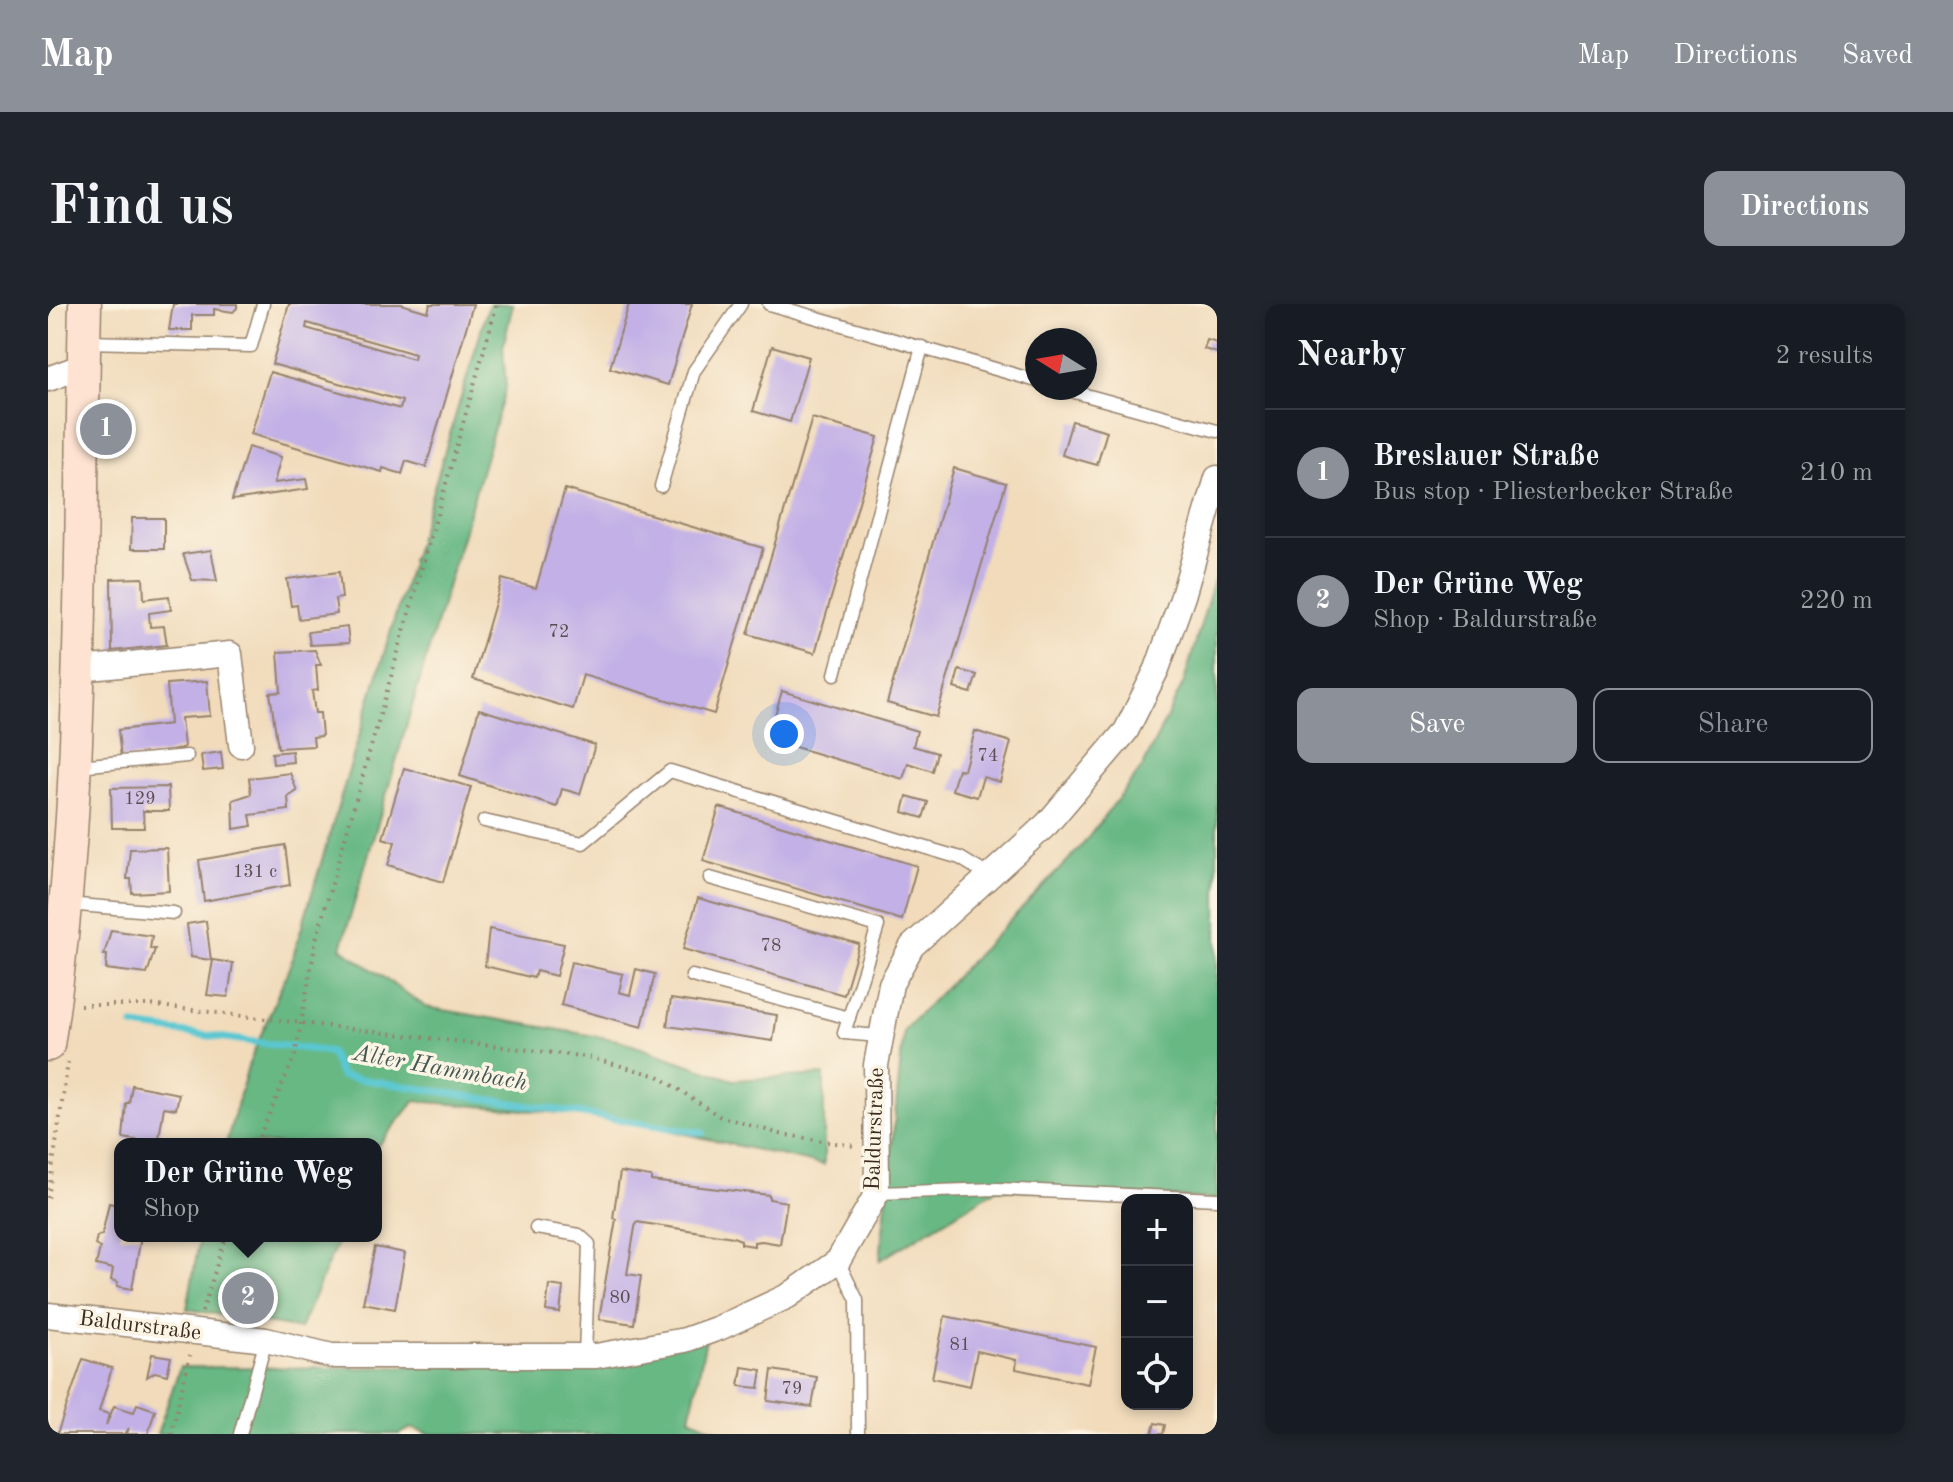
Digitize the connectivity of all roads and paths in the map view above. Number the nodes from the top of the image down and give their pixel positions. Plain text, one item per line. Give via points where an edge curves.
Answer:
1 (85, 304) edge
2 (263, 304) edge
3 (497, 304) edge
4 (741, 304) edge
5 (769, 304) edge
6 (922, 347) junction
7 (84, 354) junction
8 (1025, 377) edge
9 (48, 379) edge
10 (1097, 398) edge
11 (1217, 431) edge
12 (1217, 478) edge
13 (661, 486) dead end
14 (80, 669) junction
15 (835, 674) dead end
16 (241, 745) dead end
17 (187, 756) dead end
18 (75, 766) junction
19 (484, 821) dead end
20 (988, 875) junction
21 (710, 878) dead end
22 (67, 904) junction
23 (174, 913) dead end
24 (692, 976) dead end
25 (55, 1003) junction
26 (849, 1018) junction
27 (300, 1025) junction
28 (879, 1036) junction
29 (48, 1045) edge
30 (259, 1138) edge
31 (876, 1150) junction
32 (877, 1193) junction
33 (1217, 1199) edge
34 (536, 1228) dead end
35 (224, 1242) edge
36 (838, 1261) junction
37 (48, 1315) edge
38 (195, 1332) junction
39 (266, 1340) junction
40 (585, 1356) junction
41 (171, 1434) edge
42 (240, 1434) edge
43 (858, 1434) edge

1 - 7 main road
2 - 7 lane via 251,346
3 - 27 path via 316,940
4 - 13 lane via 694,371
5 - 6 lane
6 - 8 lane
6 - 15 lane
7 - 9 street
7 - 14 main road
10 - 11 lane
12 - 20 street, Baldurstraße via 1162,655 1126,731 1047,824
14 - 16 street via 230,654
14 - 18 main road
17 - 18 lane
18 - 22 main road
19 - 20 lane via 583,843 670,771 960,858
20 - 28 street, Baldurstraße via 912,946 891,984
21 - 26 lane via 878,926
22 - 23 lane
22 - 25 main road
24 - 26 lane
25 - 27 path via 150,1005
25 - 29 main road
26 - 28 lane via 844,1033
27 - 30 path via 295,1056
27 - 31 path via 588,1057 658,1076 719,1116 780,1134
28 - 31 street, Baldurstraße
31 - 32 street, Baldurstraße
32 - 33 lane via 997,1189
32 - 36 street, Baldurstraße
34 - 40 lane via 579,1235 589,1244
35 - 38 path
36 - 40 street, Baldurstraße via 788,1296 685,1340
36 - 43 lane via 857,1300
37 - 38 street, Baldurstraße
38 - 39 street, Baldurstraße
38 - 41 path
39 - 40 street, Baldurstraße via 332,1356
39 - 42 lane

